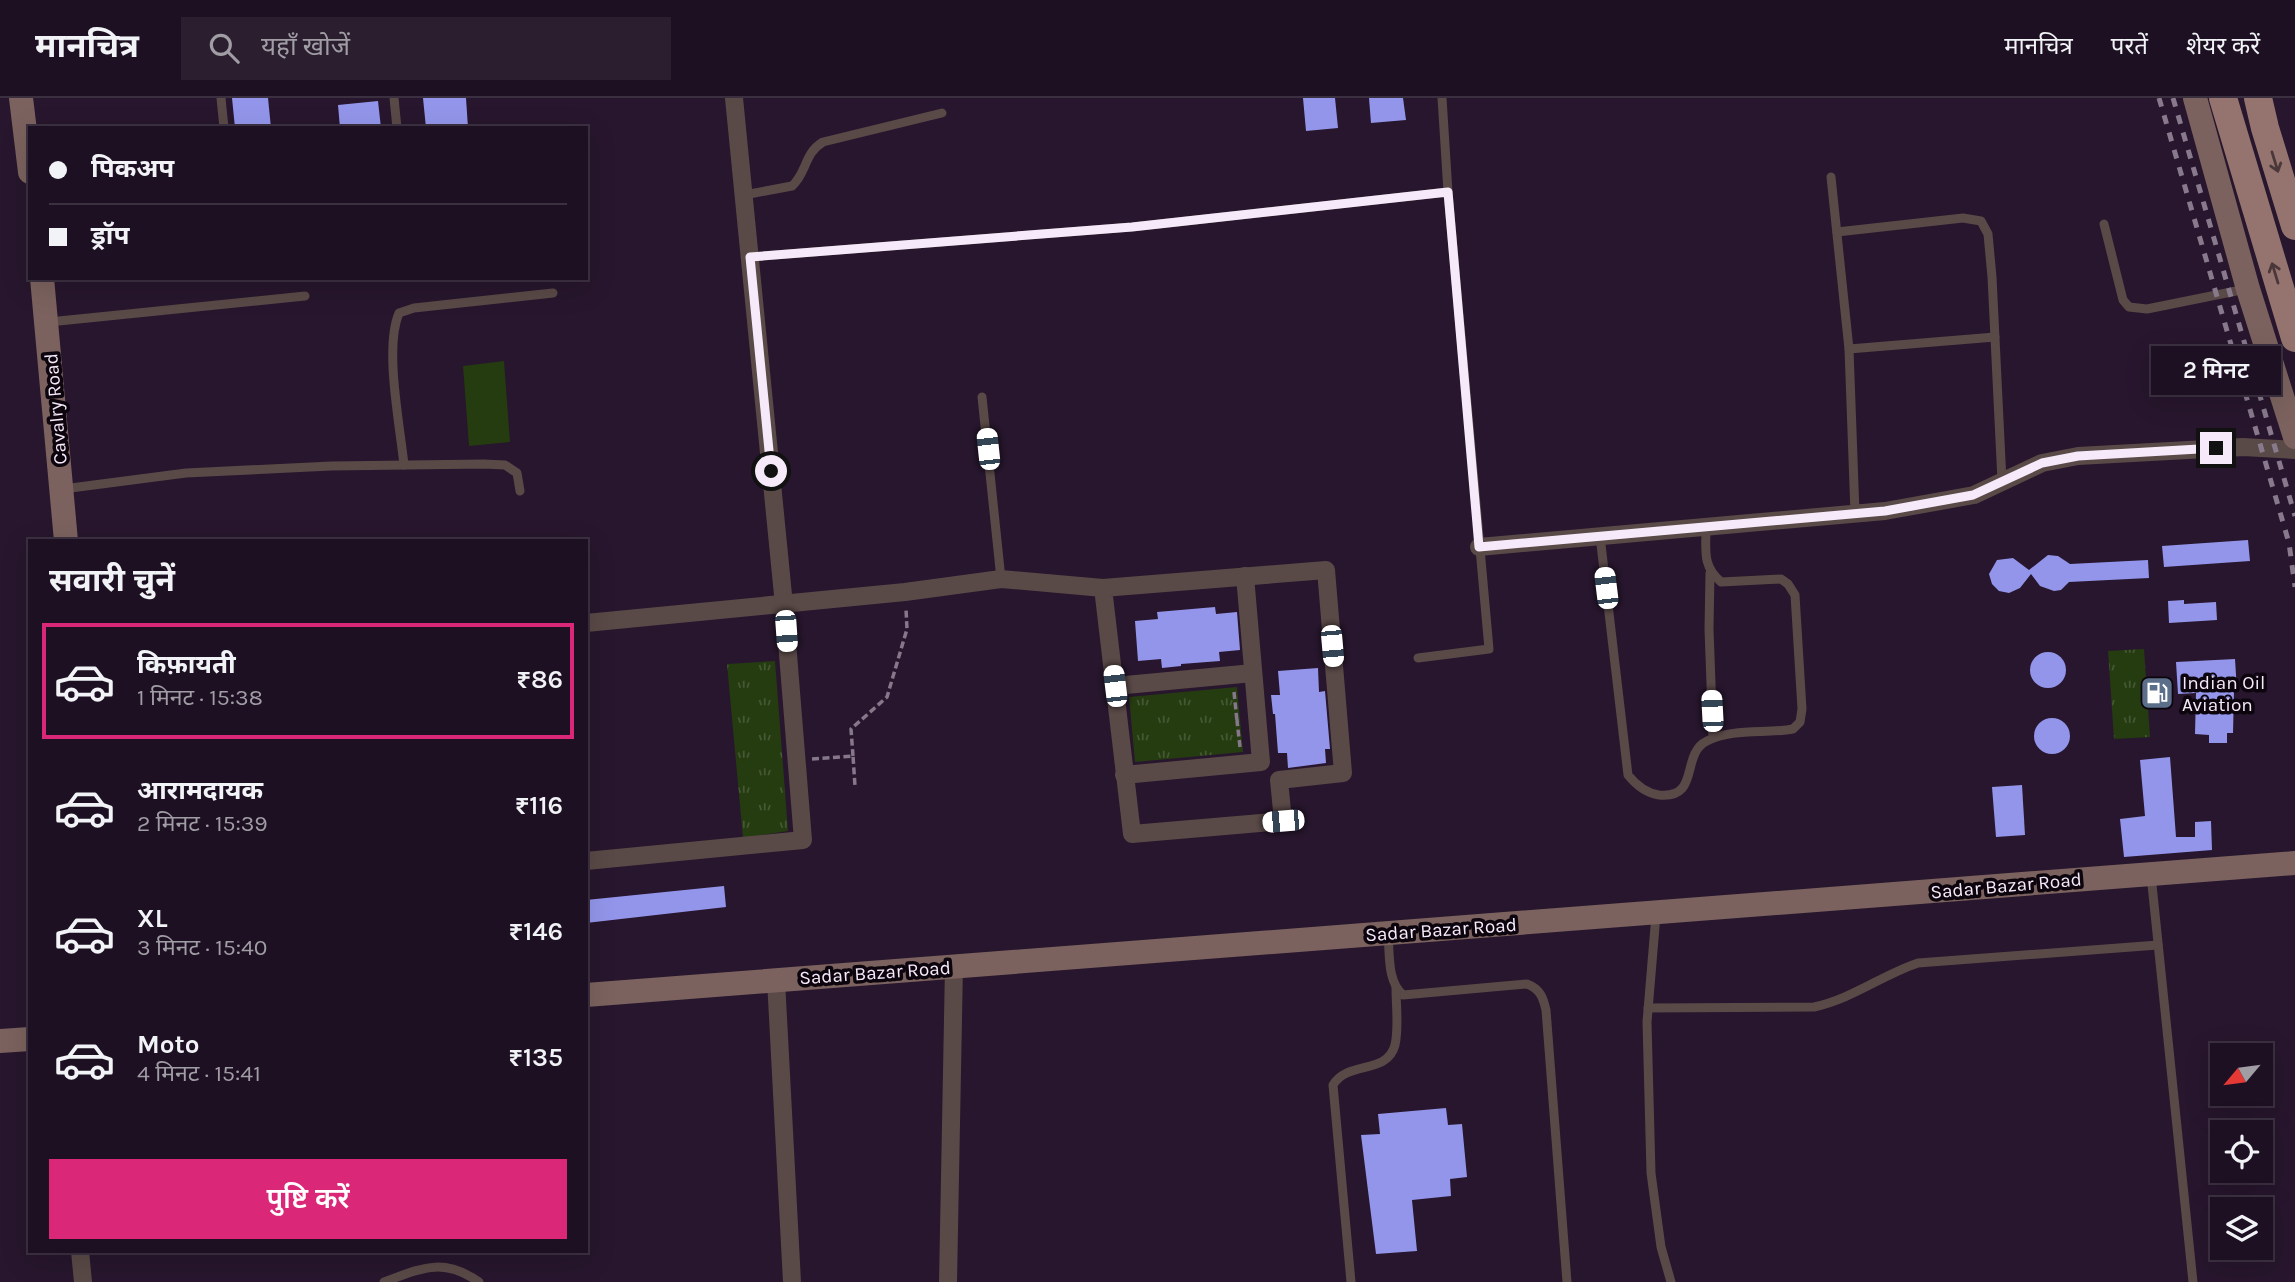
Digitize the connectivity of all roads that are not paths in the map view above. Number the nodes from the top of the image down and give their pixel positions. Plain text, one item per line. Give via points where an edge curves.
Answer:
1 (21, 98) edge
2 (221, 98) edge
3 (394, 98) edge
4 (734, 98) edge
5 (1443, 98) edge
6 (2195, 98) edge
7 (2223, 98) edge
8 (2258, 98) edge
9 (942, 113) dead end
10 (224, 126) edge
11 (397, 126) edge
12 (28, 156) edge
13 (1831, 177) dead end
14 (1448, 192) junction
15 (744, 195) junction
16 (2104, 225) dead end
17 (2295, 226) edge
18 (1837, 232) junction
19 (750, 257) junction
20 (42, 280) edge
21 (2248, 289) junction
22 (553, 293) dead end
23 (305, 296) dead end
24 (47, 322) junction
25 (1995, 337) junction
26 (2295, 338) edge
27 (1849, 348) junction
28 (982, 397) dead end
29 (2295, 436) edge
30 (2295, 450) edge
31 (404, 465) junction
32 (2002, 481) junction
33 (61, 489) junction
34 (520, 491) dead end
35 (1855, 513) junction
36 (1706, 527) junction
37 (1600, 536) junction
38 (66, 539) edge
39 (1479, 547) junction
40 (1710, 573) junction
41 (1245, 576) junction
42 (1001, 579) junction
43 (1103, 588) junction
44 (784, 605) junction
45 (588, 623) edge
46 (1418, 658) dead end
47 (1253, 673) junction
48 (1115, 686) junction
49 (1713, 738) junction
50 (1261, 762) junction
51 (1125, 775) junction
52 (1279, 779) junction
53 (588, 861) edge
54 (2295, 863) edge
55 (2150, 873) junction
56 (1657, 912) junction
57 (1388, 933) junction
58 (2158, 944) junction
59 (954, 967) junction
60 (776, 980) junction
61 (1396, 988) junction
62 (588, 995) edge
63 (1648, 1008) junction
64 (28, 1039) edge
65 (0, 1041) edge
66 (80, 1253) edge
67 (83, 1282) edge
68 (384, 1282) edge
69 (479, 1282) edge
70 (792, 1282) edge
71 (948, 1282) edge
72 (1351, 1282) edge
73 (1567, 1282) edge
74 (1671, 1282) edge
75 (2193, 1282) edge

1 - 12 street
2 - 10 lane
3 - 11 lane
4 - 15 street
5 - 14 lane
6 - 21 street
26 -> 7 main road
8 -> 17 main road
9 - 15 lane via 823,142 809,153 792,186
13 - 18 lane
14 - 19 lane via 1132,227
14 - 39 lane
15 - 19 street
16 - 21 lane via 2123,300 2129,307 2147,309
18 - 25 lane via 1963,218 1981,221 1988,234
18 - 27 lane
19 - 44 street
20 - 24 street, Cavalry Road
21 - 29 street
22 - 31 lane via 398,313 392,351
23 - 24 lane
24 - 33 street, Cavalry Road
25 - 27 lane
25 - 32 lane
27 - 35 lane
28 - 42 lane
30 - 32 street via 2244,447 2078,456 2042,463
31 - 33 lane via 186,473
31 - 34 lane via 505,465 517,473
32 - 35 street via 1973,495
33 - 38 street, Cavalry Road
35 - 36 street
36 - 37 street
36 - 40 lane
37 - 39 street
37 - 49 lane via 1628,775 1647,792 1676,793 1689,777 1696,749
39 - 46 lane via 1489,649
40 - 49 lane
40 - 49 lane via 1721,582 1781,579 1788,584 1795,595 1802,709 1800,722 1793,729
41 - 43 street
41 - 47 street
41 - 52 street via 1326,570 1343,773
42 - 43 street
42 - 44 street
43 - 48 street
44 - 45 street
44 - 53 street via 803,839
47 - 48 street
47 - 50 street
48 - 51 street
50 - 51 street
50 - 52 street
51 - 52 street via 1132,834 1283,821
54 - 55 street, Sadar Bazar Road
55 - 56 street, Sadar Bazar Road
55 - 58 lane
56 - 57 street, Sadar Bazar Road
56 - 63 lane
57 - 59 street, Sadar Bazar Road
57 - 61 lane
58 - 63 lane via 1918,963 1834,1003 1814,1007
58 - 75 lane
59 - 60 street, Sadar Bazar Road
59 - 71 street
60 - 62 street, Sadar Bazar Road
60 - 70 street
61 - 72 lane via 1392,1054 1385,1061 1338,1076 1332,1085
61 - 73 lane via 1412,996 1527,984 1543,997
63 - 74 lane via 1651,1173 1661,1247
64 - 65 street
66 - 67 street
68 - 69 lane via 430,1266 463,1271

